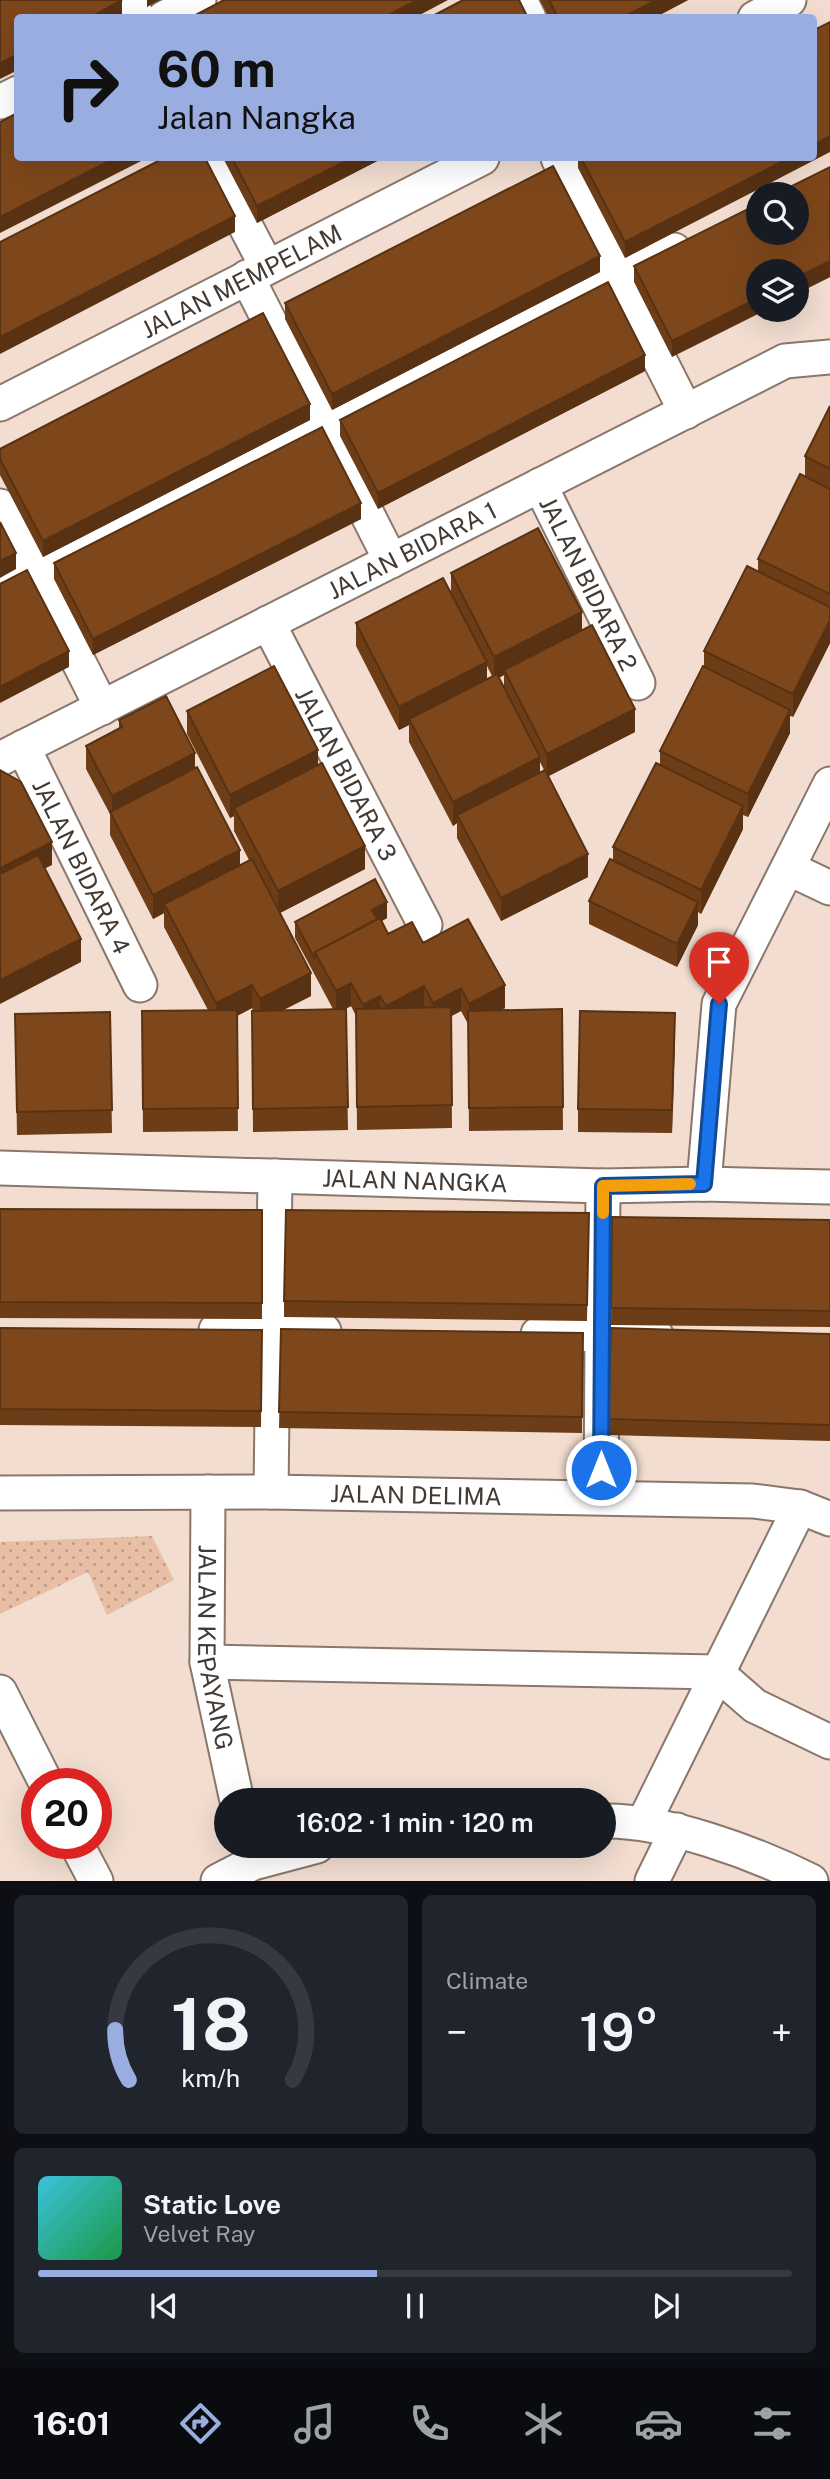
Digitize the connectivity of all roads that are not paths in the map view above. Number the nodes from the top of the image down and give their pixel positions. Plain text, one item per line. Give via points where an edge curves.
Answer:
1 (198, 0) edge
2 (789, 0) edge
3 (172, 14) edge
4 (763, 14) edge
5 (212, 161) edge
6 (476, 161) edge
7 (560, 161) edge
8 (700, 237) edge
9 (257, 272) junction
10 (619, 278) junction
11 (830, 357) edge
12 (0, 404) edge
13 (687, 412) junction
14 (323, 426) junction
15 (540, 485) junction
16 (0, 506) edge
17 (391, 561) junction
18 (34, 572) junction
19 (0, 589) edge
20 (268, 623) junction
21 (638, 683) dead end
22 (102, 708) junction
23 (12, 753) edge
24 (830, 784) edge
25 (788, 867) junction
26 (830, 888) edge
27 (425, 925) dead end
28 (140, 985) dead end
29 (0, 1168) edge
30 (275, 1176) junction
31 (704, 1184) junction
32 (603, 1186) junction
33 (830, 1187) edge
34 (191, 1330) edge
35 (273, 1331) junction
36 (356, 1332) edge
37 (506, 1333) edge
38 (602, 1334) junction
39 (682, 1335) edge
40 (208, 1492) junction
41 (271, 1492) junction
42 (0, 1493) edge
43 (601, 1497) junction
44 (815, 1513) edge
45 (207, 1662) junction
46 (716, 1672) junction
47 (0, 1692) edge
48 (830, 1742) edge
49 (38, 1768) edge
50 (234, 1788) edge
51 (616, 1821) edge
52 (644, 1822) junction
53 (677, 1830) junction
54 (273, 1858) edge
55 (84, 1859) edge
56 (254, 1863) edge
57 (799, 1878) edge
58 (96, 1881) edge
59 (218, 1881) edge
60 (652, 1881) edge

1 - 3 street
2 - 4 street
5 - 9 street
6 - 9 street, JALAN MEMPELAM
7 - 10 street
8 - 10 street
9 - 12 street, JALAN MEMPELAM
9 - 14 street
10 - 13 street
10 - 14 street
11 - 13 street, JALAN BIDARA 1 via 785,361
13 - 15 street, JALAN BIDARA 1
14 - 17 street
14 - 18 street
15 - 17 street, JALAN BIDARA 1
15 - 21 street, JALAN BIDARA 2
16 - 18 street
17 - 20 street, JALAN BIDARA 1
18 - 19 street
18 - 22 street
20 - 22 street, JALAN BIDARA 1
20 - 27 street, JALAN BIDARA 3
22 - 23 street, JALAN BIDARA 1
23 - 28 street, JALAN BIDARA 4
24 - 25 street
25 - 26 street
25 - 31 street via 719,1004
29 - 30 street, JALAN NANGKA
30 - 32 street, JALAN NANGKA
30 - 35 street
31 - 32 street, JALAN NANGKA
31 - 33 street, JALAN NANGKA
32 - 38 street
34 - 35 street
35 - 36 street
35 - 41 street
37 - 38 street
38 - 39 street
38 - 43 street
40 - 41 street, JALAN DELIMA
40 - 42 street, JALAN DELIMA
40 - 45 street, JALAN KEPAYANG
41 - 43 street, JALAN DELIMA
43 - 44 street, JALAN DELIMA via 753,1501
44 - 46 street
45 - 46 street
45 - 50 street, JALAN KEPAYANG
46 - 48 street via 755,1706
46 - 52 street
47 - 49 street
51 - 52 street
52 - 53 street
53 - 57 street
53 - 60 street
54 - 56 street
55 - 58 street
56 - 59 street

